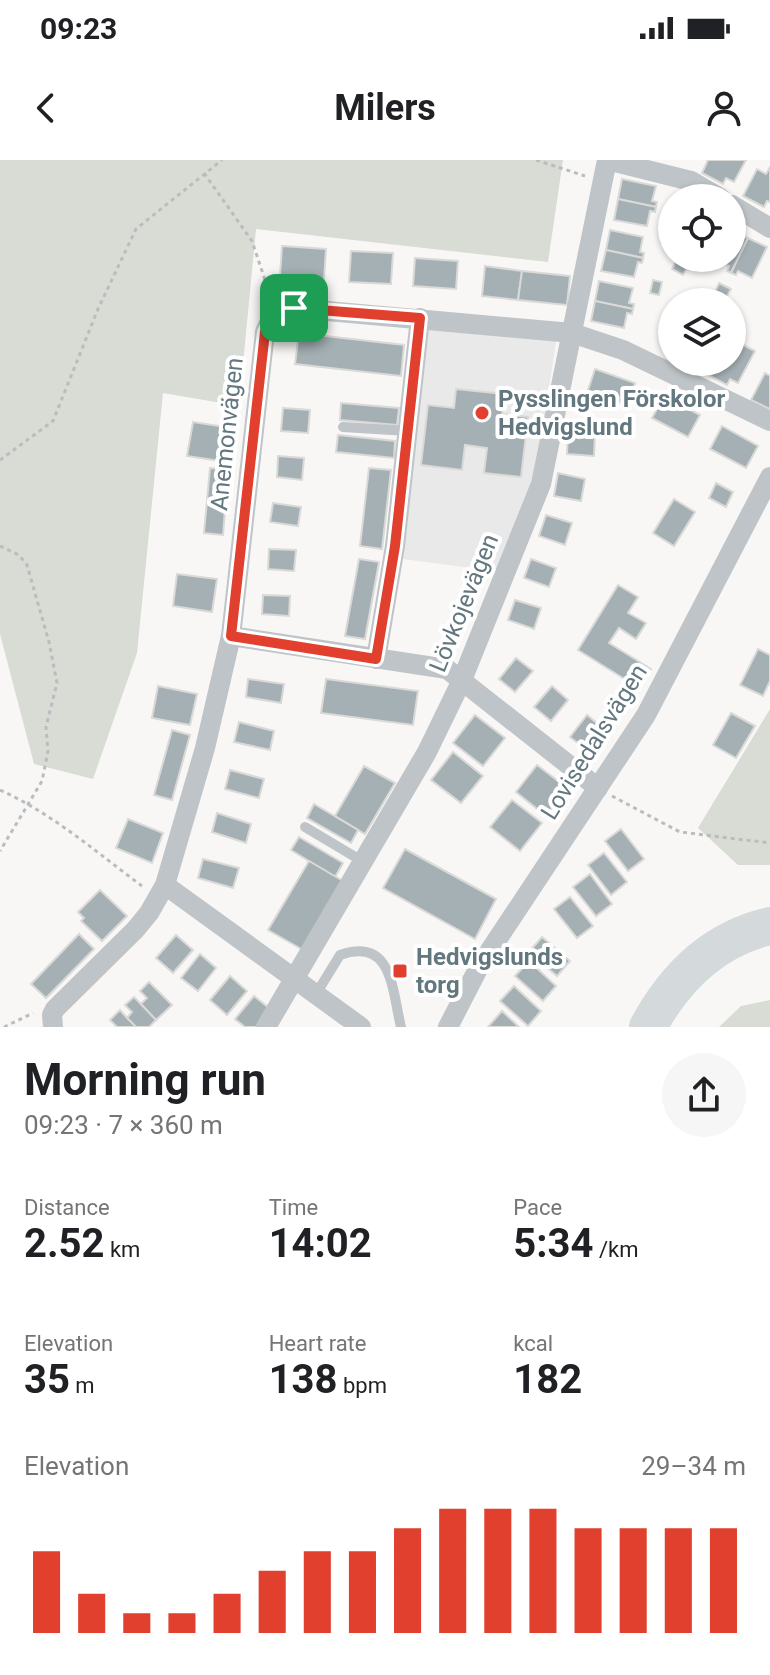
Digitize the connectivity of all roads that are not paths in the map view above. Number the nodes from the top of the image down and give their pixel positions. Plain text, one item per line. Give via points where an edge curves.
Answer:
1 (607, 160) edge
2 (696, 184) edge
3 (746, 213) edge
4 (770, 228) edge
5 (420, 318) junction
6 (572, 333) junction
7 (770, 421) edge
8 (343, 427) dead end
9 (409, 431) junction
10 (770, 477) edge
11 (231, 636) junction
12 (376, 659) junction
13 (462, 680) junction
14 (598, 788) junction
15 (305, 827) dead end
16 (362, 861) junction
17 (161, 891) junction
18 (770, 926) edge
19 (770, 950) edge
20 (296, 980) junction
21 (316, 994) junction
22 (53, 1021) edge
23 (266, 1027) edge
24 (361, 1027) edge
25 (401, 1027) edge
26 (448, 1027) edge
27 (648, 1027) edge
28 (674, 1027) edge

1 - 2 street
1 - 6 street, Lövkojevägen
3 - 4 street
5 - 6 street
5 - 9 street
5 - 11 street, Anemonvägen via 275,311 265,332
6 - 7 street via 623,350
6 - 13 street, Lövkojevägen via 541,484
8 - 9 lane
9 - 12 street
10 - 14 street, Lovisedalsvägen via 646,715
11 - 12 street
11 - 17 street, Anemonvägen via 205,748
12 - 13 street via 447,669
13 - 14 street
13 - 16 street, Lövkojevägen via 427,752
14 - 26 street, Lovisedalsvägen via 479,967
15 - 16 lane
16 - 20 street, Lövkojevägen
17 - 20 street
17 - 22 street, Anemonvägen via 135,930
18 - 27 highway via 725,943 697,962 669,992
19 - 28 highway via 736,963 713,980
20 - 21 street
20 - 23 street, Lövkojevägen
21 - 24 street
21 - 25 lane via 340,955 372,952 388,971

